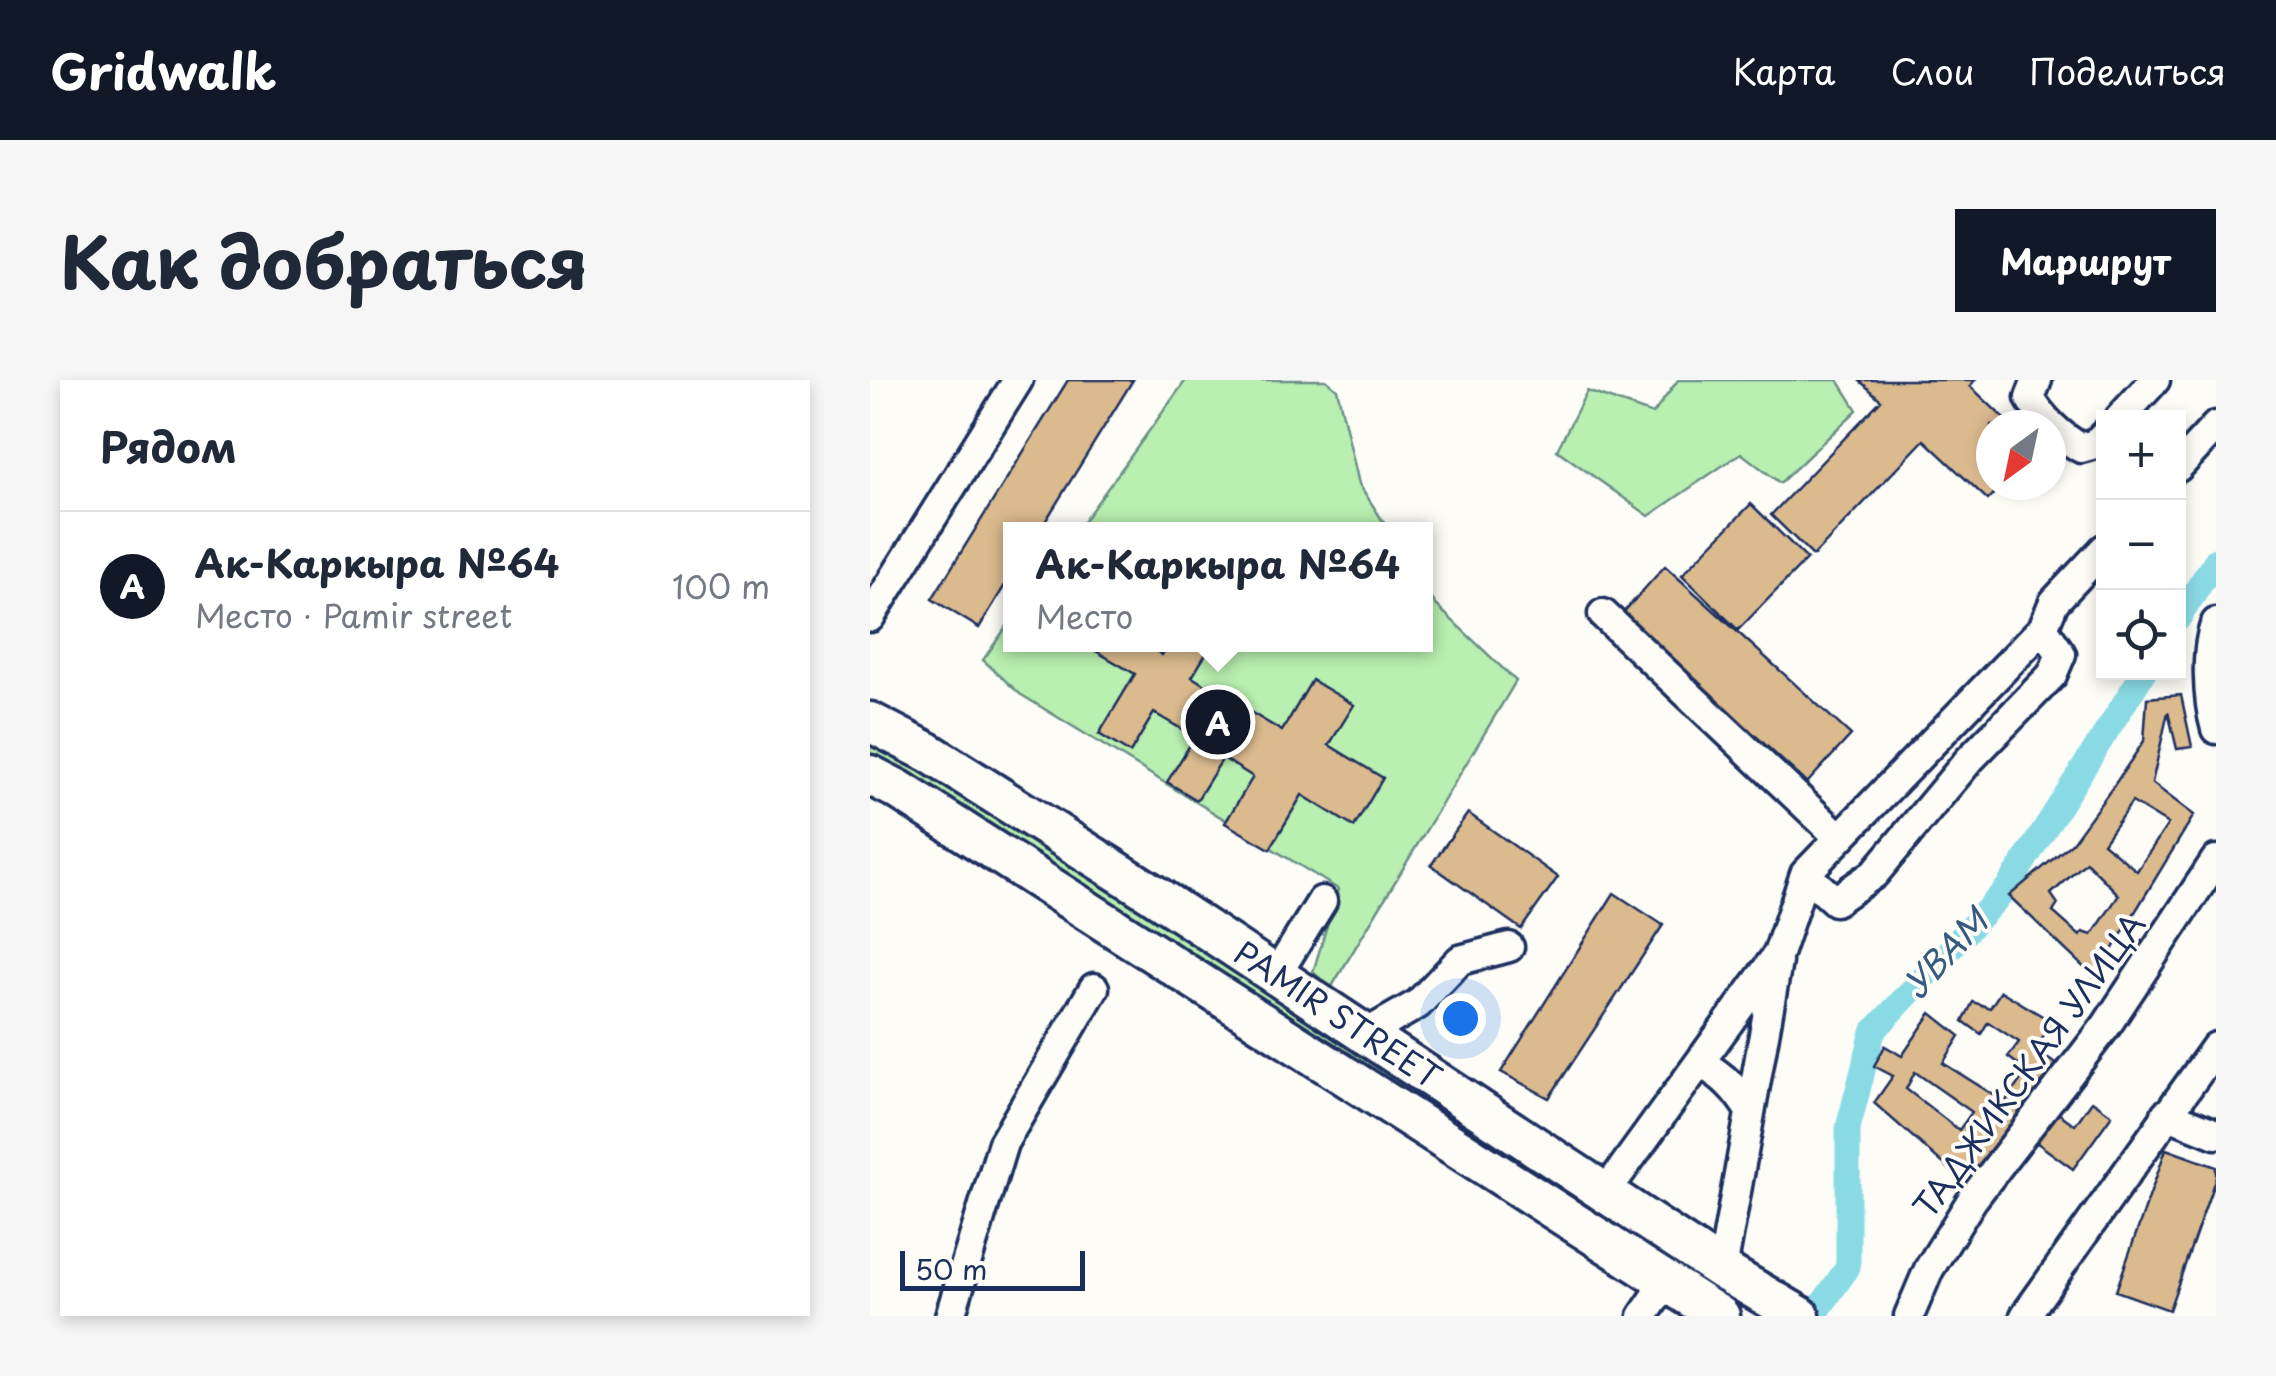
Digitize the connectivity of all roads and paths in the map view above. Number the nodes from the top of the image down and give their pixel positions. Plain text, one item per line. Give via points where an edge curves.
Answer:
1 (1018, 380) edge
2 (2036, 380) edge
3 (2155, 380) edge
4 (2127, 410) edge
5 (2216, 426) edge
6 (2096, 443) edge
7 (2186, 459) edge
8 (2096, 557) edge
9 (1603, 614) dead end
10 (870, 617) edge
11 (2216, 623) edge
12 (2043, 628) junction
13 (870, 722) edge
14 (2216, 729) edge
15 (870, 775) edge
16 (1840, 838) junction
17 (2216, 860) edge
18 (1806, 874) junction
19 (1322, 901) dead end
20 (1509, 947) dead end
21 (1778, 954) junction
22 (1275, 977) junction
23 (1094, 988) dead end
24 (1364, 1036) junction
25 (2216, 1047) edge
26 (1700, 1062) junction
27 (1750, 1111) junction
28 (2166, 1114) junction
29 (2216, 1134) edge
30 (1605, 1193) junction
31 (1722, 1270) junction
32 (1666, 1282) junction
33 (950, 1316) edge
34 (1644, 1316) edge
35 (1720, 1316) edge
36 (1800, 1316) edge
37 (1910, 1316) edge
38 (2025, 1316) edge

1 - 10 street
2 - 6 street via 2030,398 2035,408 2080,448
3 - 4 street
5 - 7 street
8 - 12 street via 2054,602
9 - 16 street
11 - 14 street via 2210,636
12 - 16 street
12 - 18 street via 2061,654 2052,675 1969,760 1874,874 1835,902
13 - 22 main road, PAMIR STREET via 928,752
15 - 32 main road, PAMIR STREET
16 - 18 street
17 - 37 street, ТАДЖИКСКАЯ УЛИЦА via 2106,1026 1972,1200 1929,1269
18 - 21 street
19 - 22 street
20 - 24 street via 1460,960 1418,1004
21 - 26 street
21 - 27 street
22 - 24 main road, PAMIR STREET
23 - 33 street via 1003,1144
24 - 30 main road, PAMIR STREET
25 - 28 street
26 - 27 street via 1737,1090
26 - 30 street
27 - 31 street
28 - 29 street
28 - 38 street
30 - 31 main road, PAMIR STREET
31 - 36 main road, PAMIR STREET
32 - 34 street
32 - 35 main road, PAMIR STREET

